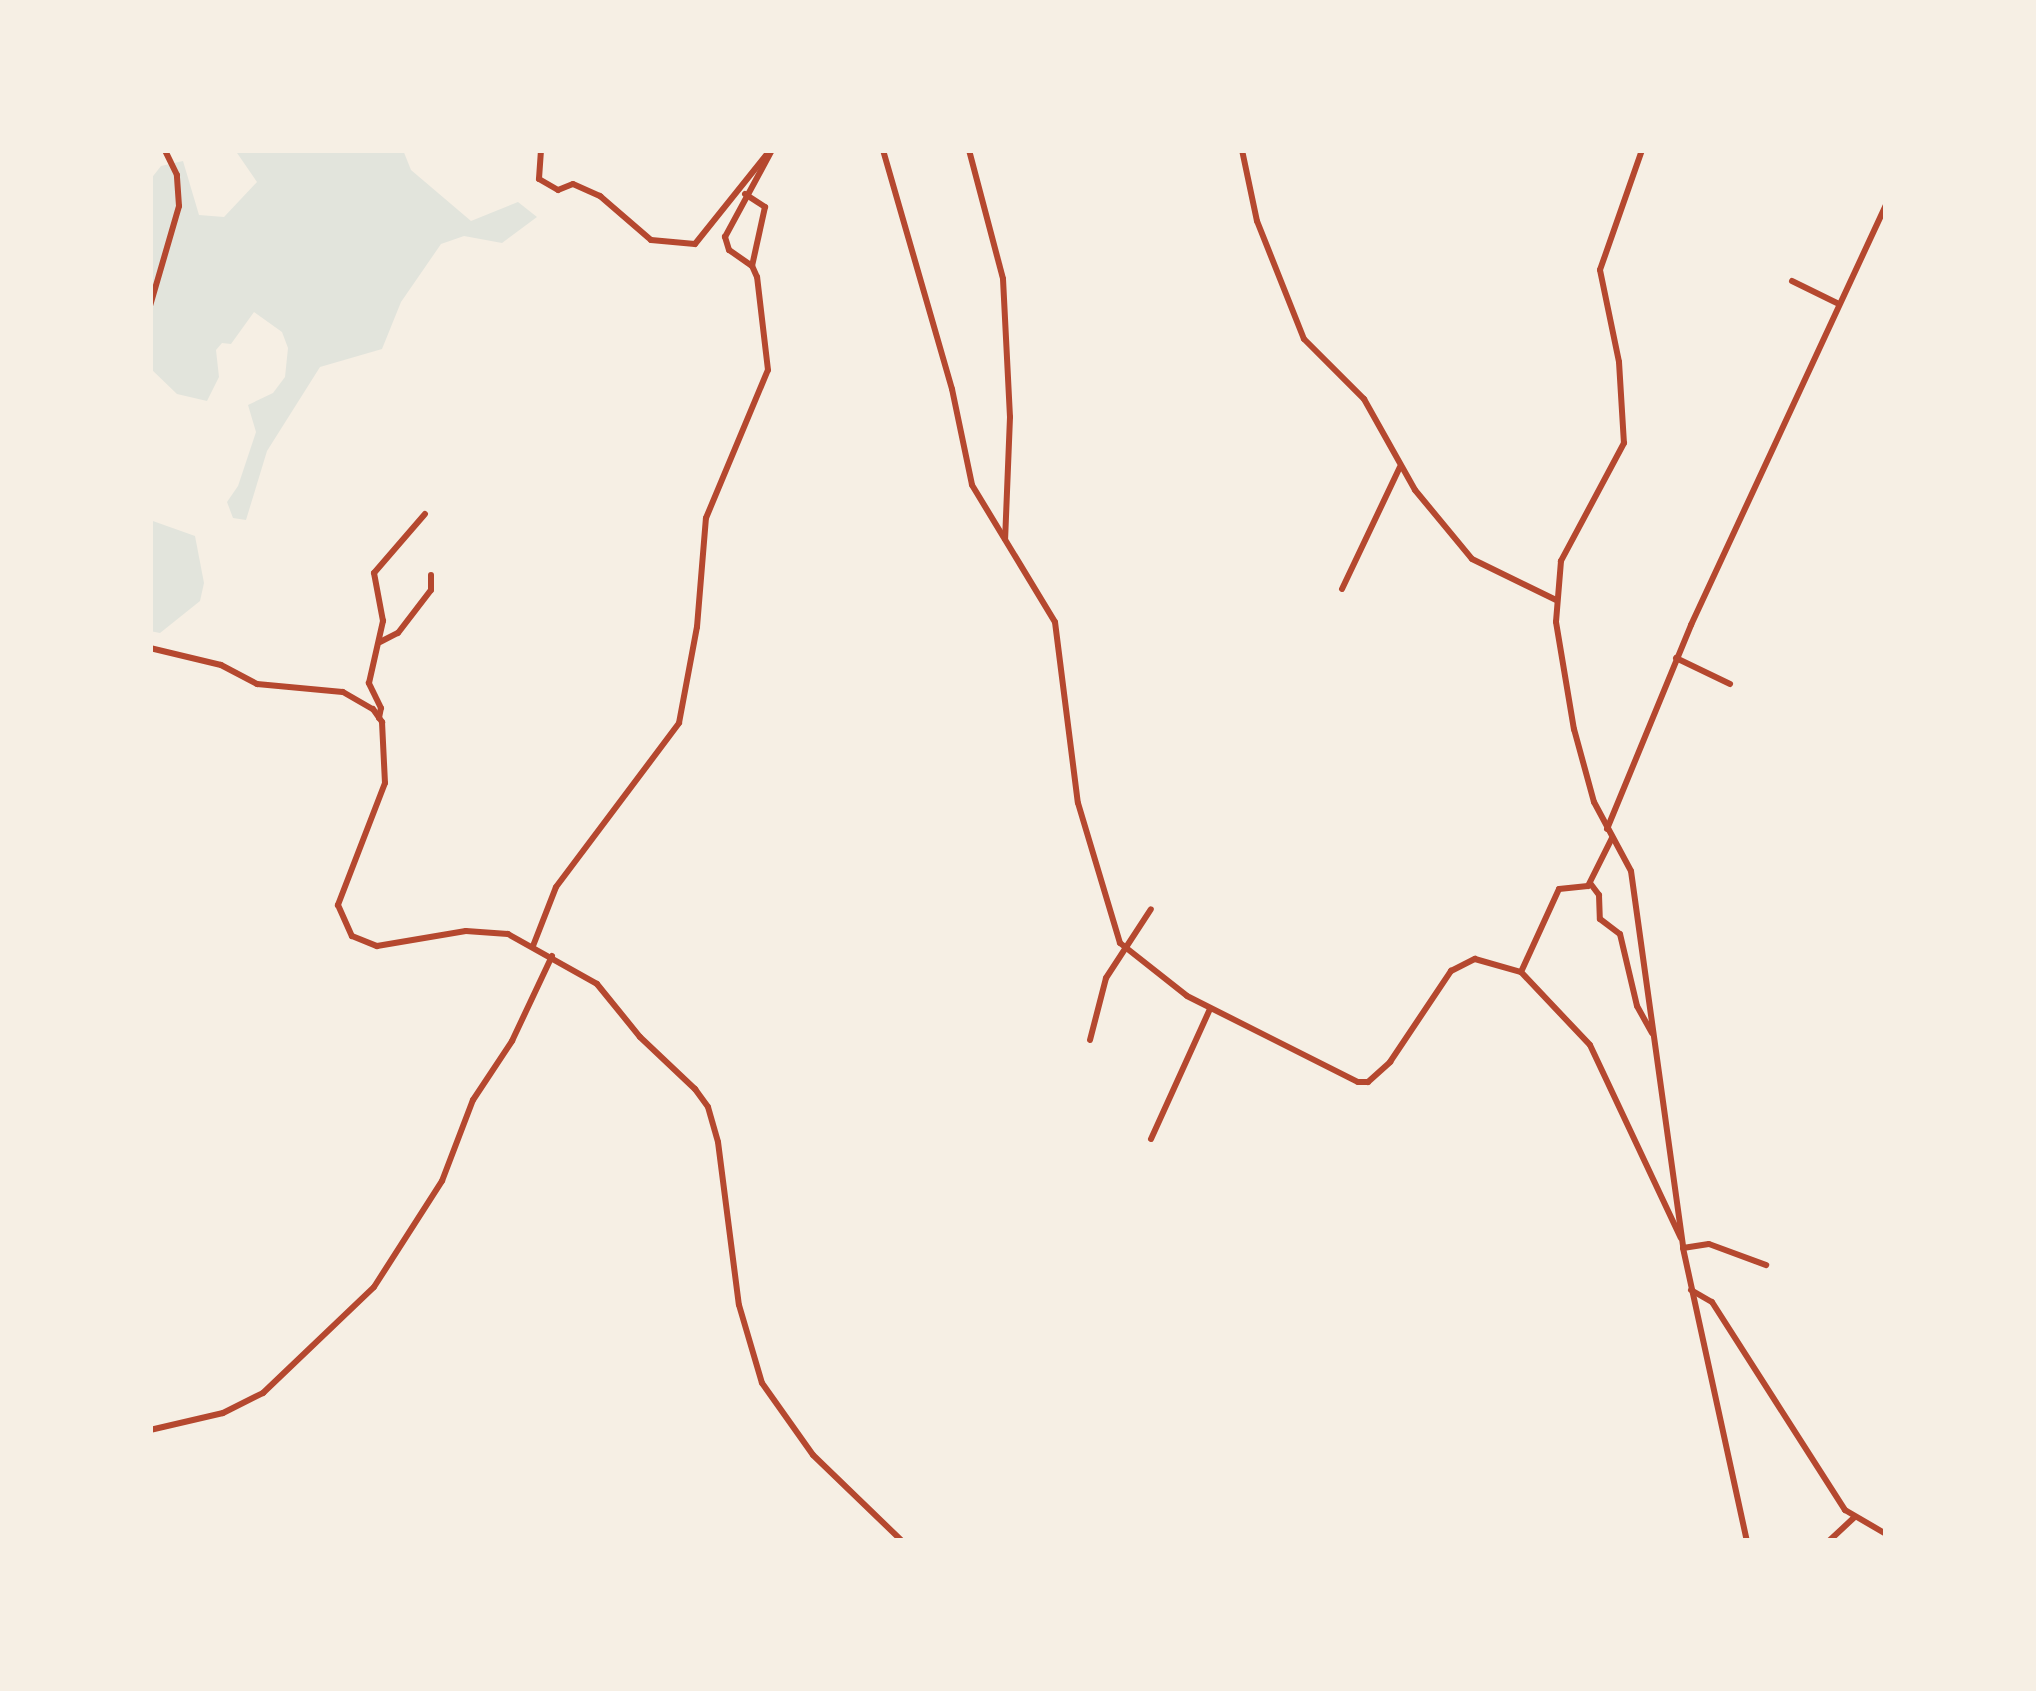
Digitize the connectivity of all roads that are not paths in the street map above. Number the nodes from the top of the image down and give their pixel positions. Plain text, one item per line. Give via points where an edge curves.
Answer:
1 (165, 150) edge
2 (541, 150) edge
3 (771, 150) edge
4 (883, 150) edge
5 (969, 150) edge
6 (1242, 150) edge
7 (1642, 150) edge
8 (745, 194) junction
9 (1886, 204) edge
10 (752, 266) junction
11 (1792, 281) dead end
12 (1837, 303) junction
13 (150, 305) edge
14 (1400, 466) junction
15 (425, 514) dead end
16 (1005, 539) junction
17 (431, 575) dead end
18 (1342, 589) dead end
19 (1556, 600) junction
20 (380, 642) junction
21 (150, 648) edge
22 (1676, 658) junction
23 (1730, 684) dead end
24 (379, 718) junction
25 (1607, 829) junction
26 (1613, 837) junction
27 (1590, 883) junction
28 (1151, 909) dead end
29 (532, 946) junction
30 (1126, 951) junction
31 (552, 956) junction
32 (1521, 972) junction
33 (1210, 1009) junction
34 (1652, 1033) junction
35 (1090, 1040) dead end
36 (1151, 1139) dead end
37 (1683, 1245) junction
38 (1766, 1265) dead end
39 (1691, 1291) junction
40 (150, 1430) edge
41 (1854, 1518) junction
42 (1886, 1534) edge
43 (1830, 1540) edge
44 (902, 1541) edge
45 (1747, 1541) edge

1 - 13 street via 179,206
2 - 3 street via 539,179 600,196 651,240 695,244
3 - 8 street
4 - 16 street via 952,389 971,485
5 - 16 street via 1003,279
6 - 14 street via 1253,210 1293,321 1364,399
7 - 19 street via 1600,271 1619,362 1624,443 1570,542
8 - 10 street via 766,210
8 - 10 street via 725,240
9 - 12 street
10 - 29 street via 768,370 706,518 679,723 556,887
11 - 12 street
12 - 22 street
14 - 18 street
14 - 19 street via 1472,559
15 - 20 street via 374,573
16 - 30 street via 1055,622 1078,803 1107,914
17 - 20 street via 431,590 398,633
19 - 25 street via 1574,728
20 - 24 street via 369,683
21 - 24 street via 221,665 257,684 343,692
22 - 23 street
22 - 25 street
24 - 29 street via 385,783 346,878 341,921 363,944 377,946 490,931
25 - 26 street
26 - 27 street
26 - 34 street via 1631,871
27 - 32 street via 1558,889
27 - 34 street via 1600,919 1620,934
28 - 30 street
29 - 31 street
30 - 33 street
30 - 35 street via 1099,995
31 - 40 street via 473,1100 442,1181 374,1287 263,1393 223,1413
31 - 44 street via 597,984 708,1107 739,1305 762,1383 813,1456
32 - 33 street via 1475,959 1451,970 1402,1047 1368,1082 1346,1080
32 - 37 street via 1589,1045
33 - 36 street
34 - 37 street
37 - 38 street via 1708,1244
37 - 39 street
39 - 41 street via 1712,1302
39 - 45 street
41 - 42 street
41 - 43 street

